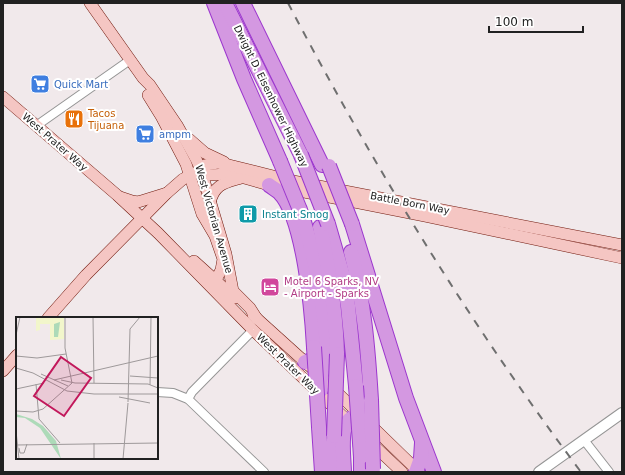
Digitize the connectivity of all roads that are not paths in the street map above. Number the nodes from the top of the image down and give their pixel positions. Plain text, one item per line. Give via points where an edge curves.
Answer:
1 (90, 3) edge
2 (214, 3) edge
3 (225, 3) edge
4 (243, 3) edge
5 (130, 60) junction
6 (143, 78) junction
7 (3, 97) edge
8 (36, 126) junction
9 (184, 135) junction
10 (229, 165) junction
11 (195, 172) junction
12 (242, 178) junction
13 (269, 185) junction
14 (167, 193) junction
15 (117, 195) junction
16 (210, 203) junction
17 (142, 218) junction
18 (323, 224) junction
19 (348, 224) junction
20 (622, 246) edge
21 (177, 252) junction
22 (622, 258) edge
23 (216, 280) junction
24 (225, 302) junction
25 (49, 317) edge
26 (257, 319) junction
27 (253, 330) junction
28 (325, 331) junction
29 (16, 356) edge
30 (305, 362) junction
31 (3, 372) edge
32 (320, 377) junction
33 (158, 392) edge
34 (324, 398) junction
35 (188, 399) junction
36 (622, 413) edge
37 (364, 419) junction
38 (348, 421) junction
39 (584, 440) junction
40 (422, 441) junction
41 (369, 471) edge
42 (417, 471) edge
43 (264, 472) edge
44 (322, 472) edge
45 (334, 472) edge
46 (344, 472) edge
47 (402, 472) edge
48 (434, 472) edge
49 (539, 472) edge
50 (609, 472) edge

1 - 5 main road, West Victorian Avenue
2 - 28 highway, bridge via 300,210 317,270
3 - 18 highway, Dwight D. Eisenhower Highway, bridge via 301,155 314,186
4 - 19 highway, Dwight D. Eisenhower Highway via 326,166
5 - 6 main road, West Victorian Avenue
5 - 8 street
6 - 9 main road, West Victorian Avenue
6 - 11 main road, West Victorian Avenue via 144,89
7 - 8 main road, West Prater Way
8 - 15 main road, West Prater Way
9 - 10 main road via 205,153
9 - 11 main road, West Victorian Avenue
10 - 11 main road, Battle Born Way via 205,165
10 - 20 main road, Battle Born Way
11 - 12 main road, Battle Born Way via 208,175 230,174
11 - 14 main road
11 - 16 main road, West Victorian Avenue
11 - 23 main road, West Victorian Avenue via 202,214 215,236 222,259 221,270
12 - 13 main road, Battle Born Way
12 - 16 main road via 220,185 212,194
13 - 22 main road, Battle Born Way
13 - 44 highway, bridge via 279,192 286,202 304,259 309,287
14 - 15 main road via 138,202
14 - 17 main road
15 - 17 main road, West Prater Way
16 - 26 main road, West Victorian Avenue via 226,254 233,291
17 - 21 main road, West Prater Way
17 - 25 main road
18 - 41 highway, Dwight D. Eisenhower Highway, bridge via 343,276 351,328 360,457
18 - 45 highway, bridge via 334,305 337,354
19 - 40 highway
19 - 41 highway, Dwight D. Eisenhower Highway, bridge via 367,340 371,400
21 - 23 main road, West Prater Way via 189,258
21 - 24 main road, West Prater Way
23 - 24 main road, West Victorian Avenue
23 - 26 main road, West Prater Way
24 - 27 main road, West Prater Way
26 - 30 main road, West Prater Way
27 - 34 main road, West Prater Way
27 - 35 street
28 - 30 highway via 321,355 314,361
28 - 32 highway via 327,353
29 - 31 main road
30 - 32 main road, West Prater Way
32 - 34 highway
32 - 37 main road, West Prater Way
33 - 35 street via 173,393
34 - 38 main road, West Prater Way
35 - 43 street
36 - 39 street
37 - 38 highway via 354,417
37 - 42 main road, West Prater Way
38 - 46 highway via 344,430
38 - 47 main road, West Prater Way
39 - 49 street
39 - 50 street
40 - 42 highway
40 - 48 highway

